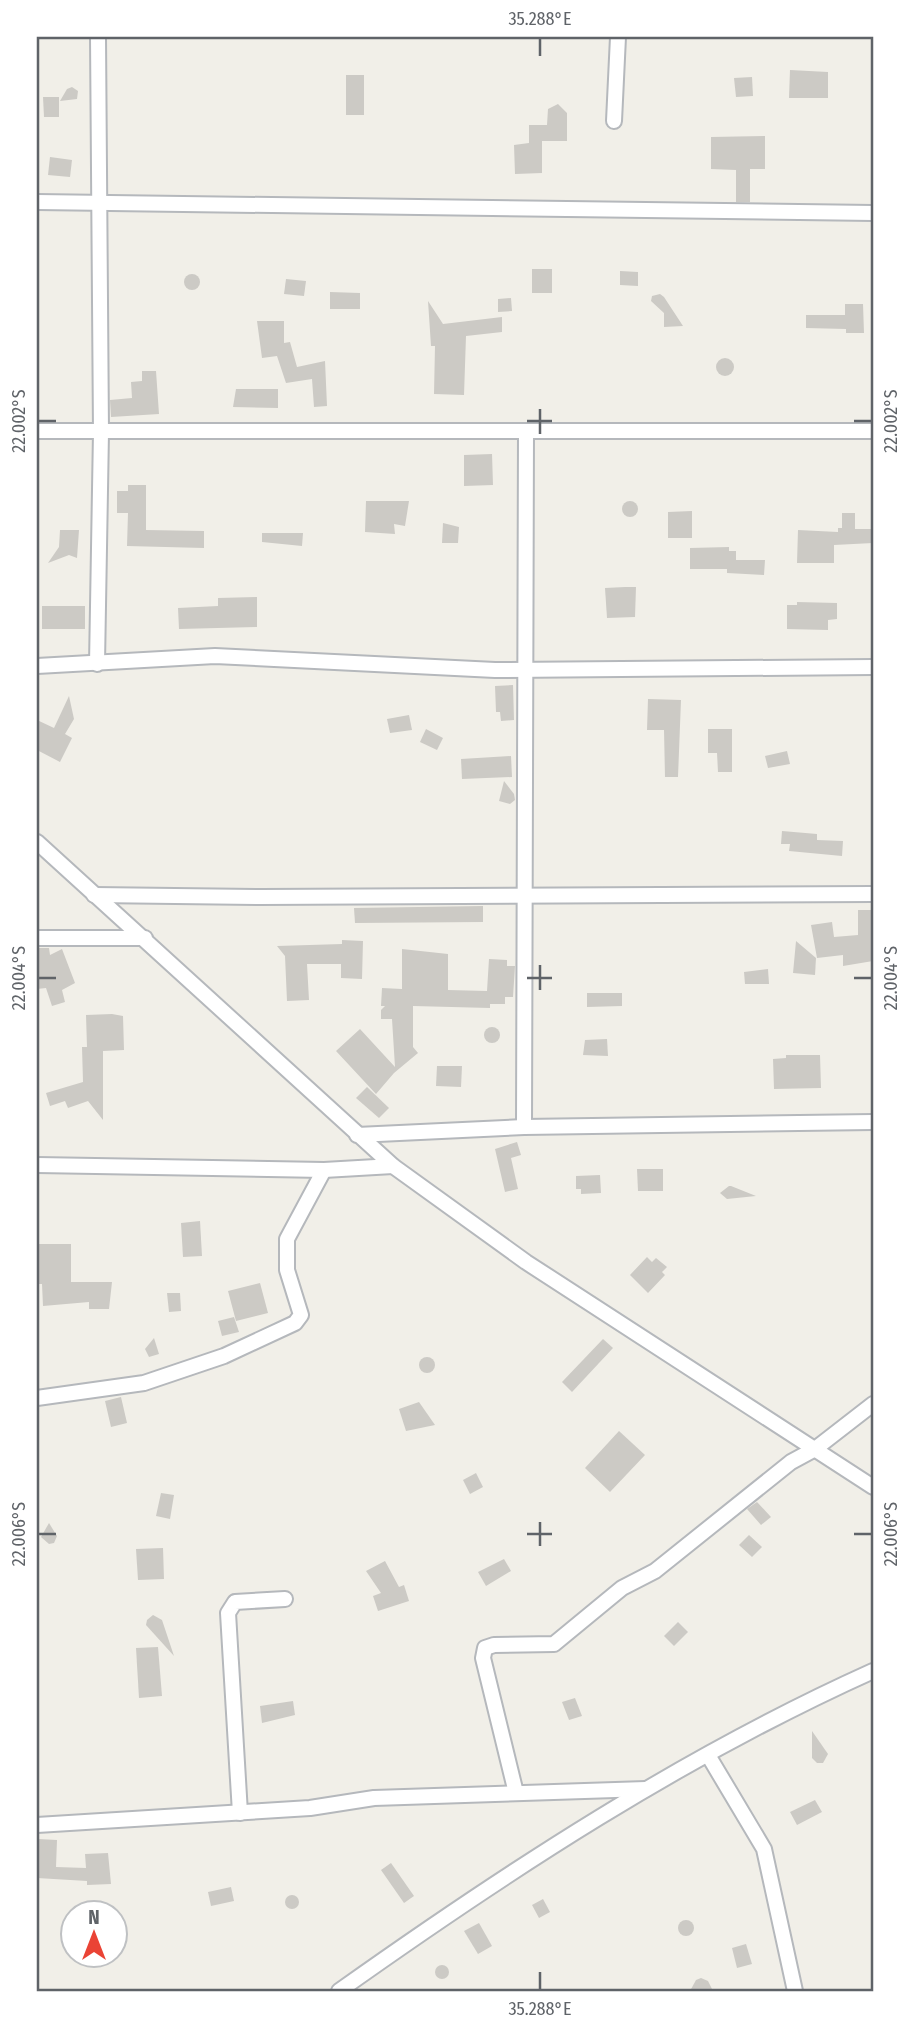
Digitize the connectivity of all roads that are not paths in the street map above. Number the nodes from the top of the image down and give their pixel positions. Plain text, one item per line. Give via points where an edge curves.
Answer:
1 (99, 37) edge
2 (618, 37) edge
3 (614, 121) dead end
4 (37, 202) edge
5 (99, 202) junction
6 (873, 213) edge
7 (873, 431) edge
8 (37, 432) edge
9 (101, 432) junction
10 (526, 432) junction
11 (97, 664) junction
12 (37, 666) edge
13 (873, 667) edge
14 (526, 670) junction
15 (37, 842) edge
16 (873, 894) edge
17 (94, 895) junction
18 (523, 896) junction
19 (37, 938) edge
20 (145, 939) junction
21 (873, 1122) edge
22 (524, 1127) junction
23 (357, 1135) junction
24 (37, 1165) edge
25 (393, 1166) junction
26 (324, 1170) junction
27 (37, 1398) edge
28 (873, 1404) edge
29 (814, 1449) junction
30 (873, 1487) edge
31 (285, 1599) dead end
32 (873, 1671) edge
33 (708, 1755) junction
34 (649, 1789) junction
35 (516, 1793) junction
36 (240, 1813) junction
37 (37, 1825) edge
38 (340, 1991) edge
39 (795, 1991) edge

1 - 5 street
2 - 3 street
4 - 5 street
5 - 6 street
5 - 9 street
7 - 10 street
8 - 9 street
9 - 10 street
9 - 11 street
10 - 14 street
11 - 12 street
11 - 14 street via 215,656
13 - 14 street
14 - 18 street
15 - 17 street
16 - 18 street
17 - 18 street
17 - 20 street
18 - 22 street
19 - 20 street
20 - 23 street
21 - 22 street
22 - 23 street
23 - 25 street
24 - 26 street
25 - 26 street
25 - 29 street via 526,1262
26 - 27 street via 287,1239 287,1270 301,1315 295,1323 223,1356 144,1383
28 - 29 street
29 - 30 street
29 - 35 street via 791,1462 655,1571 622,1588 554,1644 485,1648 483,1658
31 - 36 street via 235,1602 228,1613
32 - 33 street
33 - 34 street
33 - 39 street via 764,1849
34 - 35 street
34 - 38 street via 458,1907
35 - 36 street via 374,1798
36 - 37 street

